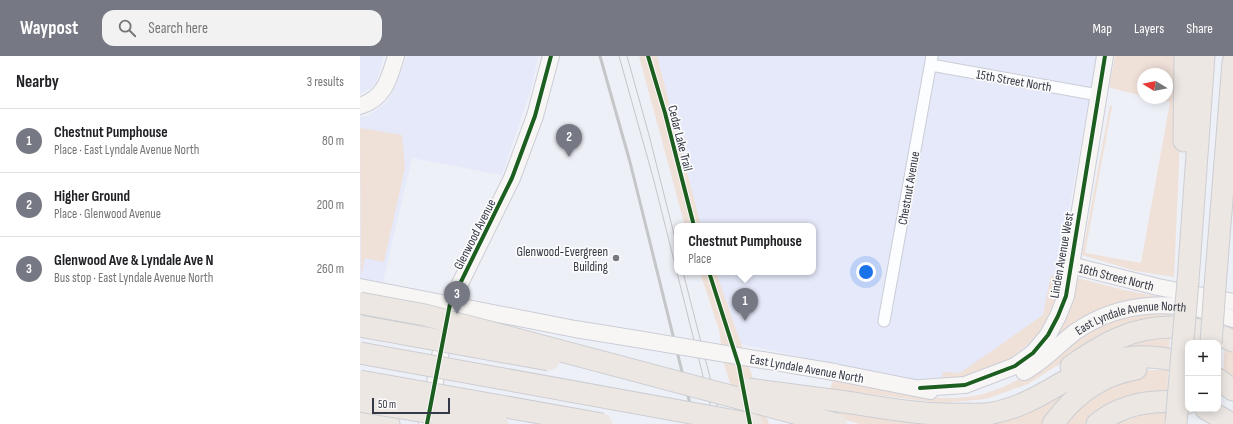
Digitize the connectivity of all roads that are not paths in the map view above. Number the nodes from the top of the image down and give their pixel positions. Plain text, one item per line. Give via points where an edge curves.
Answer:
1 (396, 56) edge
2 (551, 56) edge
3 (1105, 56) edge
4 (1180, 56) edge
5 (1185, 56) edge
6 (1204, 56) edge
7 (932, 60) edge
8 (1233, 62) edge
9 (1186, 84) junction
10 (1098, 95) junction
11 (364, 105) edge
12 (1233, 212) edge
13 (1070, 265) junction
14 (1183, 280) junction
15 (1215, 285) junction
16 (360, 288) edge
17 (1233, 302) edge
18 (360, 303) edge
19 (450, 304) junction
20 (1233, 319) edge
21 (884, 321) dead end
22 (360, 326) edge
23 (1211, 340) edge
24 (1233, 341) edge
25 (360, 353) edge
26 (1185, 363) edge
27 (360, 381) edge
28 (1221, 381) edge
29 (1185, 386) edge
30 (920, 388) junction
31 (1233, 390) edge
32 (360, 401) edge
33 (1206, 412) edge
34 (1211, 412) edge
35 (964, 414) junction
36 (360, 418) edge
37 (389, 424) edge
38 (427, 424) edge
39 (498, 424) edge
40 (602, 424) edge
41 (752, 424) edge
42 (836, 424) edge
43 (1053, 424) edge
44 (1097, 424) edge
45 (1176, 424) edge
46 (1205, 424) edge
47 (1232, 424) edge

1 - 11 street via 384,89 374,100
2 - 19 street, Glenwood Avenue via 535,116 512,178
3 - 10 street, Linden Avenue West
4 - 9 highway
5 - 9 highway
6 - 14 highway
7 - 10 street, 15th Street North
7 - 21 street, Chestnut Avenue
8 - 15 highway
9 - 14 highway
10 - 13 street, Linden Avenue West
12 - 15 highway via 1227,254
13 - 17 street, 16th Street North
13 - 30 street, Linden Avenue West via 1066,296 1058,316 1041,344 1025,360 965,385
14 - 29 highway, bridge
15 - 23 highway, bridge
16 - 19 street, East Lyndale Avenue North
18 - 42 highway, bridge via 425,315
19 - 30 street, East Lyndale Avenue North, bridge via 502,316
19 - 38 street, Glenwood Avenue
20 - 30 street, East Lyndale Avenue North via 1193,307 1136,306 1091,322 1029,370 1005,382 968,393 939,394
22 - 35 highway, bridge via 606,370 933,414
24 - 35 highway via 1203,330 1184,328 1147,330 1129,334 1097,348 1050,380 1010,402
25 - 41 highway, bridge
26 - 35 highway via 1156,357 1119,359 1086,370 1032,401 1007,410 990,414
27 - 40 highway, bridge
28 - 31 highway
29 - 43 highway via 1147,367 1113,375 1082,394
29 - 44 highway via 1165,401 1144,403 1120,411
29 - 45 highway, bridge
32 - 39 highway, bridge
33 - 46 highway
34 - 47 highway
36 - 37 highway

